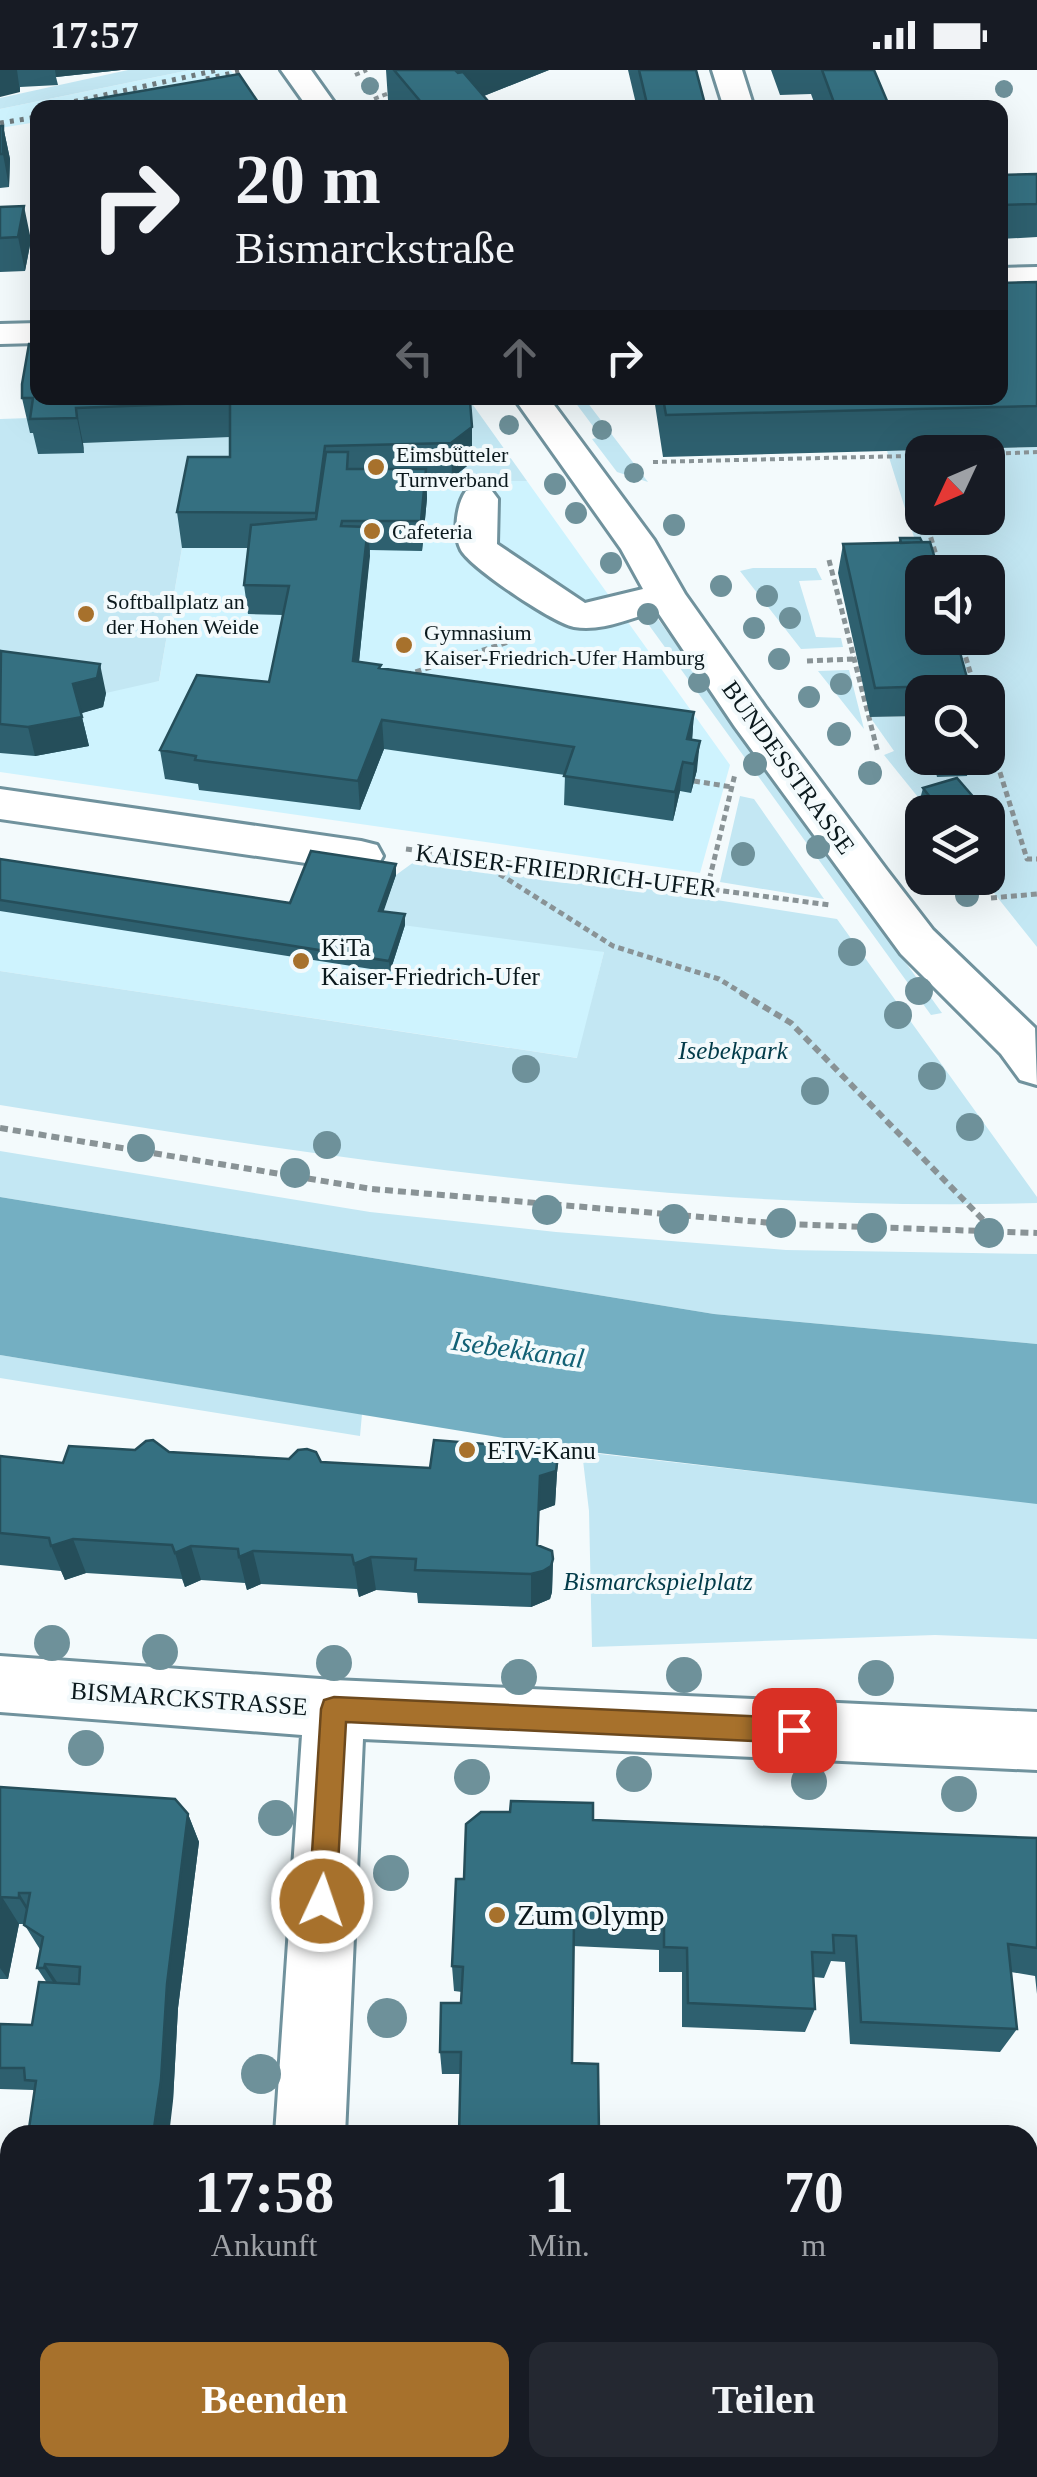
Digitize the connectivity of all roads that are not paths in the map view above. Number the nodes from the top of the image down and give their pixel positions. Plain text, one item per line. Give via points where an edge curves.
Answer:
1 (296, 70) edge
2 (727, 70) edge
3 (317, 100) edge
4 (736, 100) edge
5 (1037, 277) edge
6 (1008, 278) edge
7 (30, 333) edge
8 (0, 334) edge
9 (536, 405) edge
10 (479, 499) dead end
11 (666, 595) junction
12 (0, 804) edge
13 (361, 856) edge
14 (1037, 1067) edge
15 (0, 1684) edge
16 (334, 1709) junction
17 (1037, 1742) edge
18 (311, 2125) edge

1 - 3 street
2 - 4 street
5 - 6 street
7 - 8 street
9 - 11 street, BUNDESSTRASSE via 640,548
10 - 11 street via 480,551 567,610 585,617
11 - 14 street, BUNDESSTRASSE via 910,932
12 - 13 street
15 - 16 street, BISMARCKSTRASSE
16 - 17 street, BISMARCKSTRASSE
16 - 18 street

